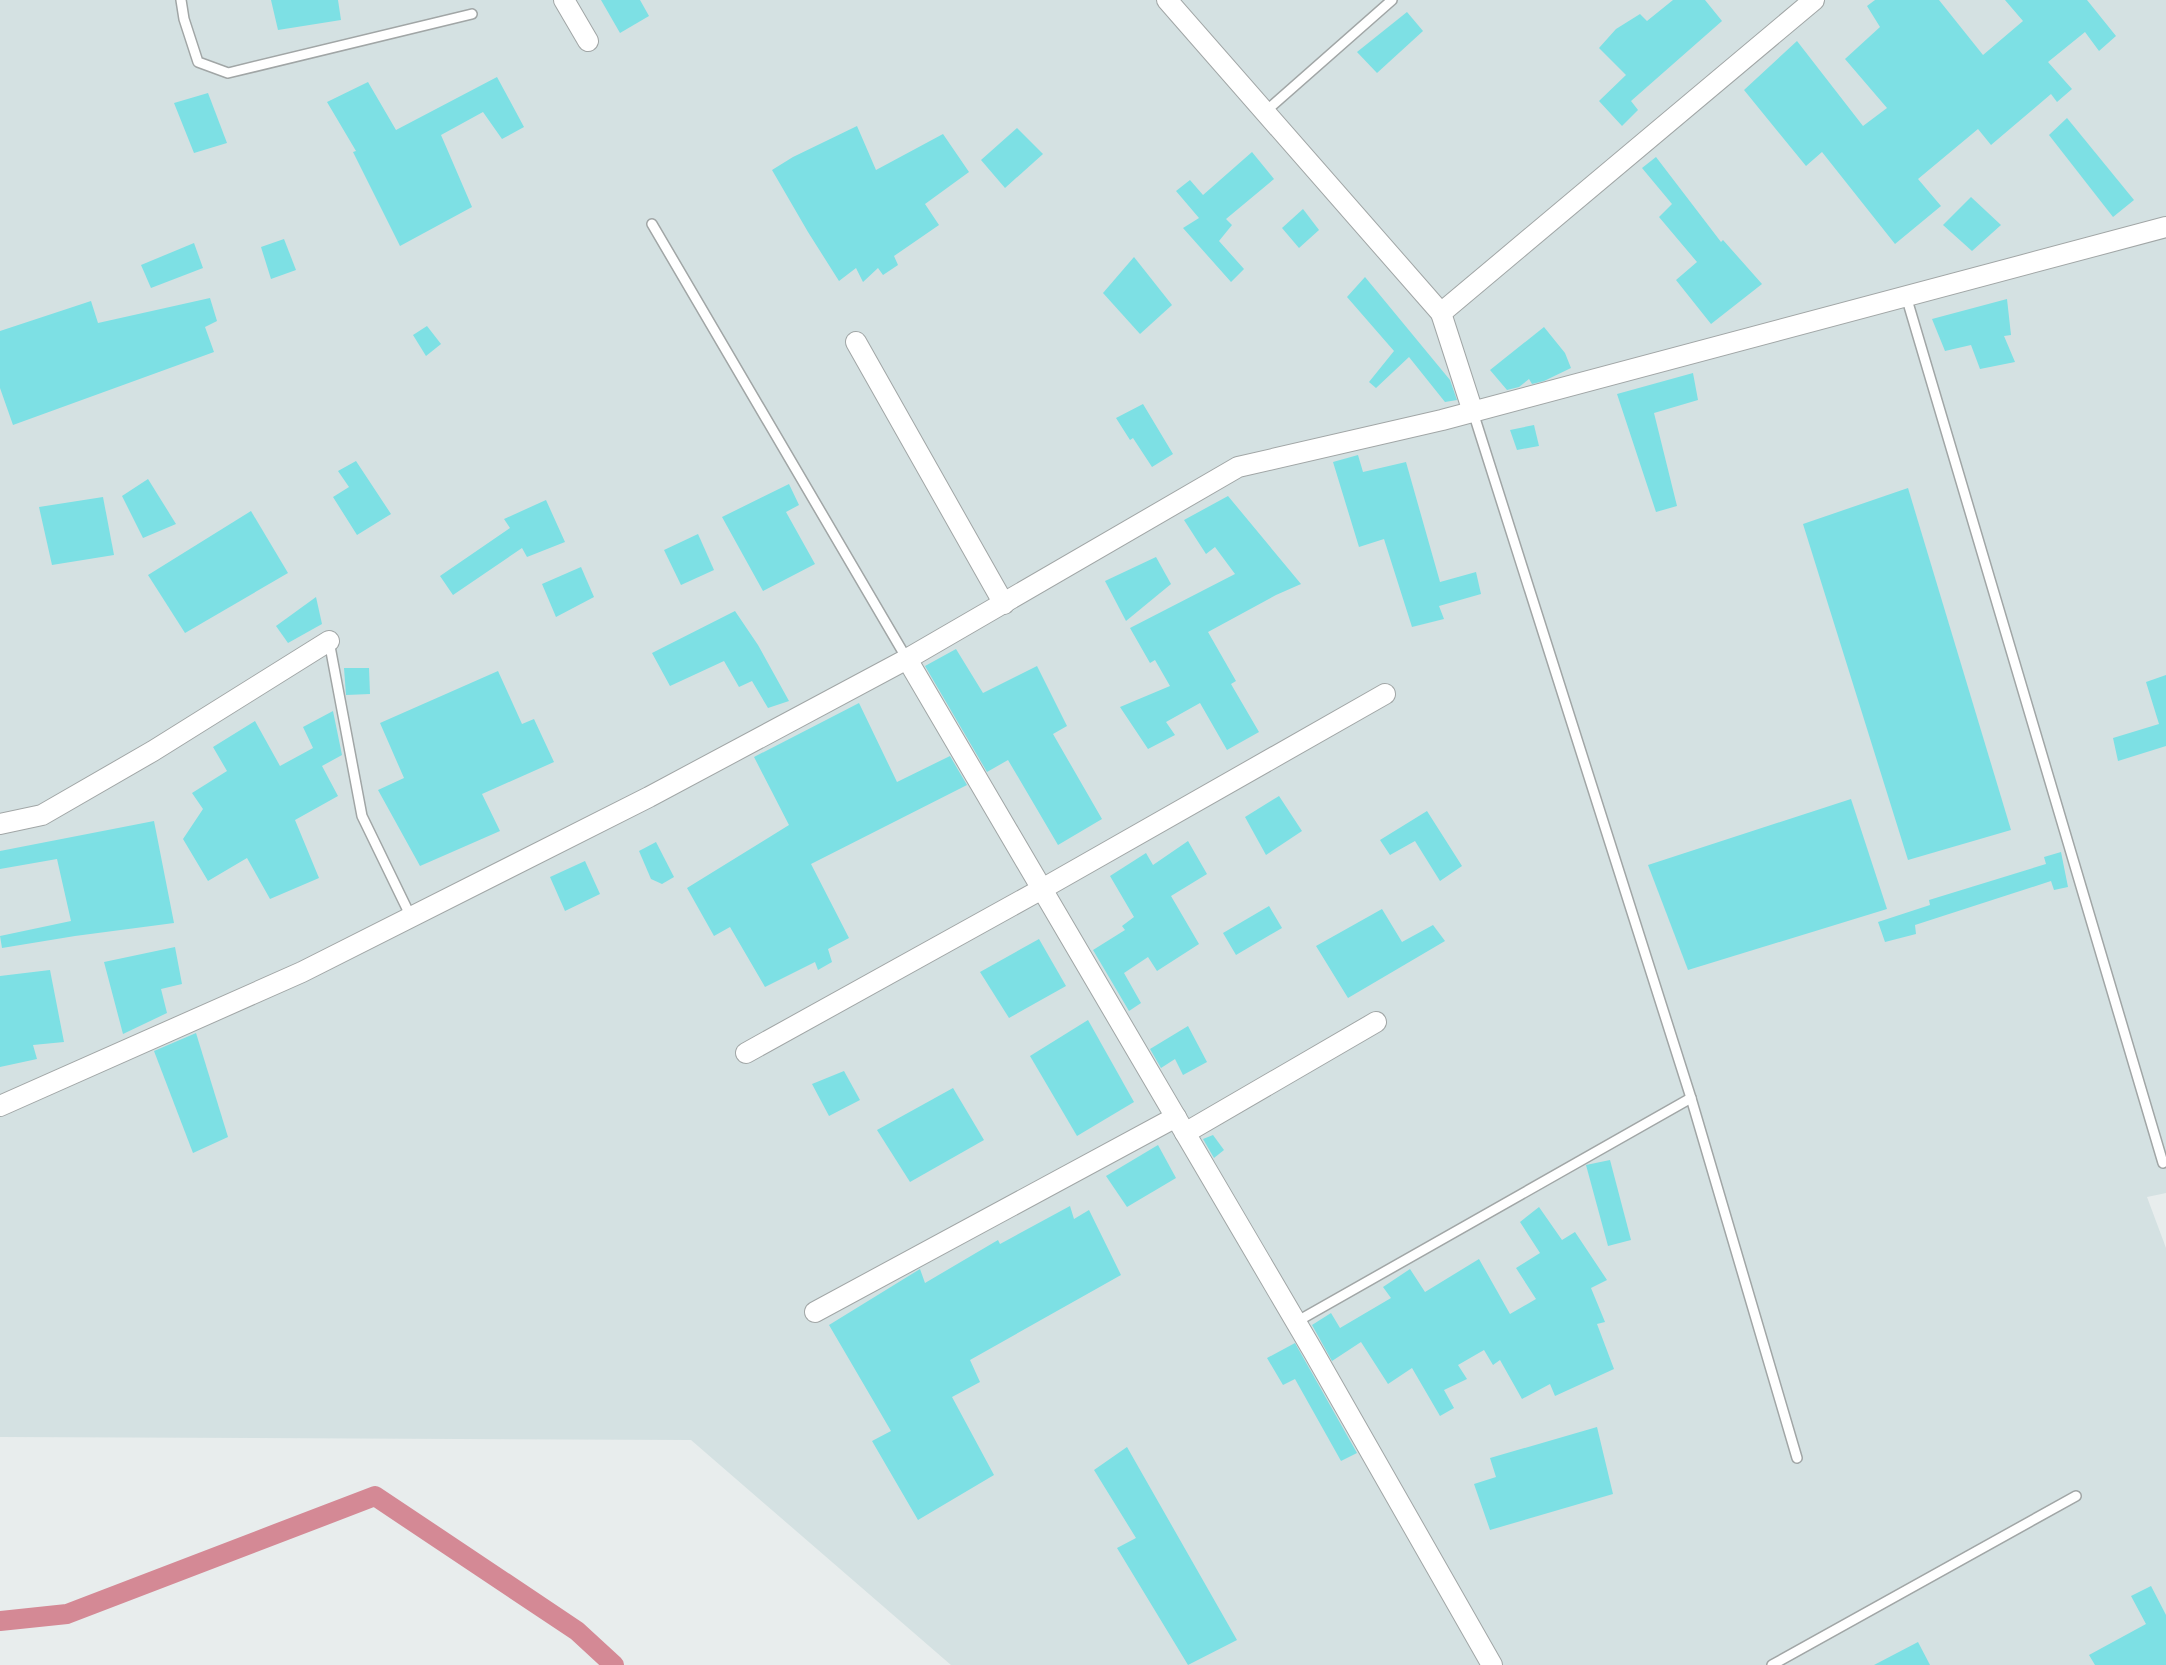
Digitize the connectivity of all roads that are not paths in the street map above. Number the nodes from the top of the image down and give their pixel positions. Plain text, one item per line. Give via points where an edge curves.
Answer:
1 (181, 0) edge
2 (564, 0) edge
3 (1167, 0) edge
4 (1392, 0) edge
5 (1814, 0) edge
6 (472, 14) dead end
7 (588, 41) dead end
8 (1264, 112) junction
9 (652, 224) dead end
10 (2166, 227) edge
11 (1906, 296) junction
12 (1441, 314) junction
13 (856, 342) dead end
14 (1473, 412) junction
15 (1004, 604) junction
16 (329, 641) joint
17 (907, 660) junction
18 (1385, 694) dead end
19 (0, 824) edge
20 (1042, 889) junction
21 (411, 917) junction
22 (1376, 1022) dead end
23 (746, 1053) dead end
24 (1691, 1098) junction
25 (0, 1106) edge
26 (1180, 1125) junction
27 (2163, 1163) dead end
28 (815, 1312) dead end
29 (1296, 1322) junction
30 (1797, 1458) dead end
31 (2076, 1496) dead end
32 (1492, 1665) edge
33 (1772, 1665) edge

1 - 6 lane via 198,62 228,72
2 - 7 street
3 - 8 street
4 - 8 lane
5 - 12 street
8 - 12 street
9 - 17 lane
10 - 11 street
11 - 14 street
11 - 27 lane
12 - 14 street
13 - 15 street
14 - 15 street via 1238,467
14 - 24 lane
15 - 17 street
16 - 19 street via 42,815
16 - 21 lane via 362,816
17 - 20 street
17 - 21 street via 649,798
18 - 20 street
20 - 23 street
20 - 26 street
21 - 25 street via 302,972
22 - 26 street
24 - 29 lane
24 - 30 lane
26 - 28 street
26 - 29 street
29 - 32 street
31 - 33 lane

